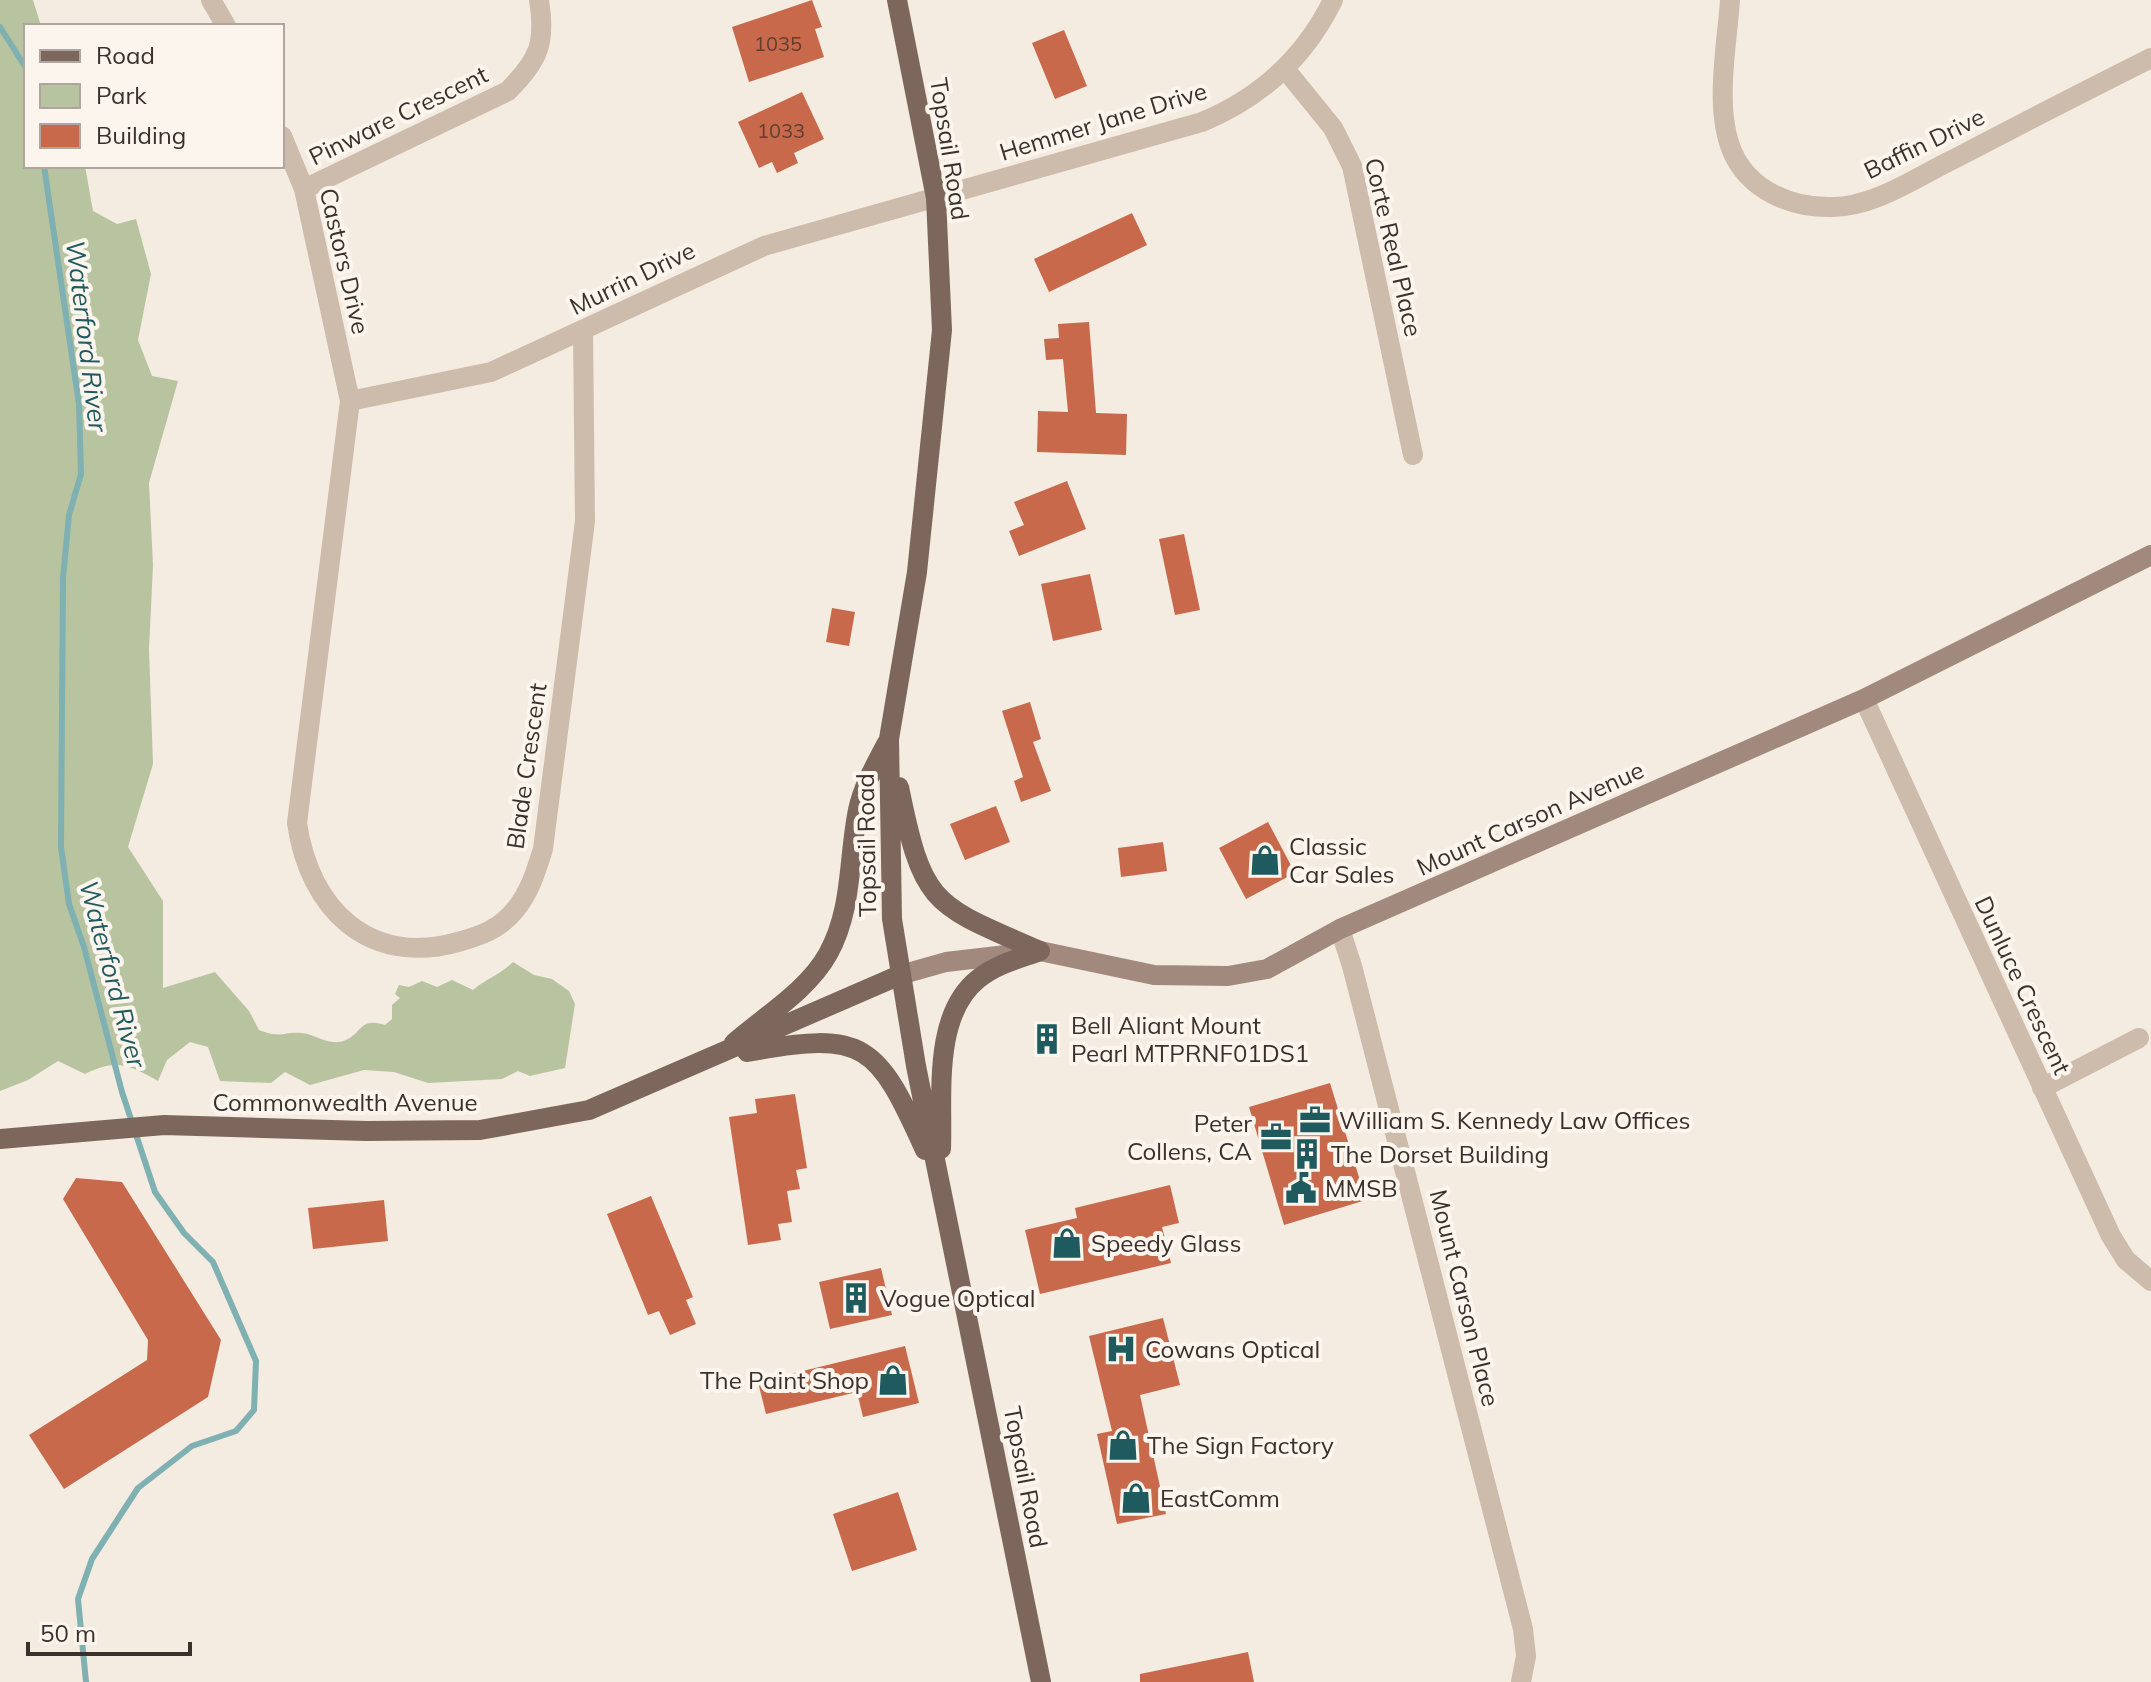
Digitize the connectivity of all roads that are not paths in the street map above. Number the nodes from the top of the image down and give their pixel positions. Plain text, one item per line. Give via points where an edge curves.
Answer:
1 (211, 0) edge
2 (539, 0) edge
3 (897, 0) edge
4 (1333, 0) edge
5 (1730, 0) edge
6 (225, 24) edge
7 (2150, 62) edge
8 (1285, 69) junction
9 (284, 141) edge
10 (304, 189) junction
11 (936, 198) junction
12 (583, 331) junction
13 (350, 401) junction
14 (1413, 455) dead end
15 (2151, 555) edge
16 (1864, 699) junction
17 (889, 739) junction
18 (1340, 929) junction
19 (1040, 951) junction
20 (900, 975) junction
21 (2139, 1038) dead end
22 (716, 1058) junction
23 (2042, 1088) junction
24 (0, 1139) edge
25 (940, 1182) junction
26 (2151, 1281) edge
27 (1041, 1682) edge
28 (1521, 1682) edge

1 - 6 street
2 - 10 street, Pinware Crescent via 542,46 508,91
3 - 11 main road, Topsail Road
4 - 8 street, Hemmer Jane Drive
5 - 7 street, Baffin Drive via 1724,94 1733,152 1750,176 1778,200 1805,205 1834,207 1887,192
8 - 11 street, Hemmer Jane Drive via 1238,105 1202,122
8 - 14 street, Corte Real Place via 1333,128 1352,166
9 - 10 street, Castors Drive
10 - 13 street, Castors Drive
11 - 12 street, Murrin Drive via 764,246 667,287
11 - 17 main road, Topsail Road via 942,330 936,413
12 - 13 street, Murrin Drive via 491,372
12 - 13 street, Blade Crescent via 585,521 543,849 527,892 497,928 434,948 385,943 345,922 314,885 297,823
15 - 16 main road, Mount Carson Avenue
16 - 18 main road, Mount Carson Avenue
16 - 23 street, Dunluce Crescent
17 - 19 main road via 911,848 932,891 966,919
17 - 20 main road, Topsail Road via 891,893
17 - 22 main road via 858,809 849,892 828,954 815,973
18 - 19 main road, Mount Carson Avenue via 1267,969 1228,976 1154,975
18 - 28 street, Mount Carson Place via 1523,1629 1526,1656
19 - 20 main road, Mount Carson Avenue via 946,962
19 - 25 main road via 1000,965 977,980 955,1010 944,1053
20 - 22 main road, Commonwealth Avenue
20 - 25 main road, Topsail Road
21 - 23 street
22 - 24 main road, Commonwealth Avenue via 589,1110 480,1130 164,1125
22 - 25 main road via 822,1041 874,1059 897,1089
23 - 26 street, Dunluce Crescent via 2117,1248
25 - 27 main road, Topsail Road

